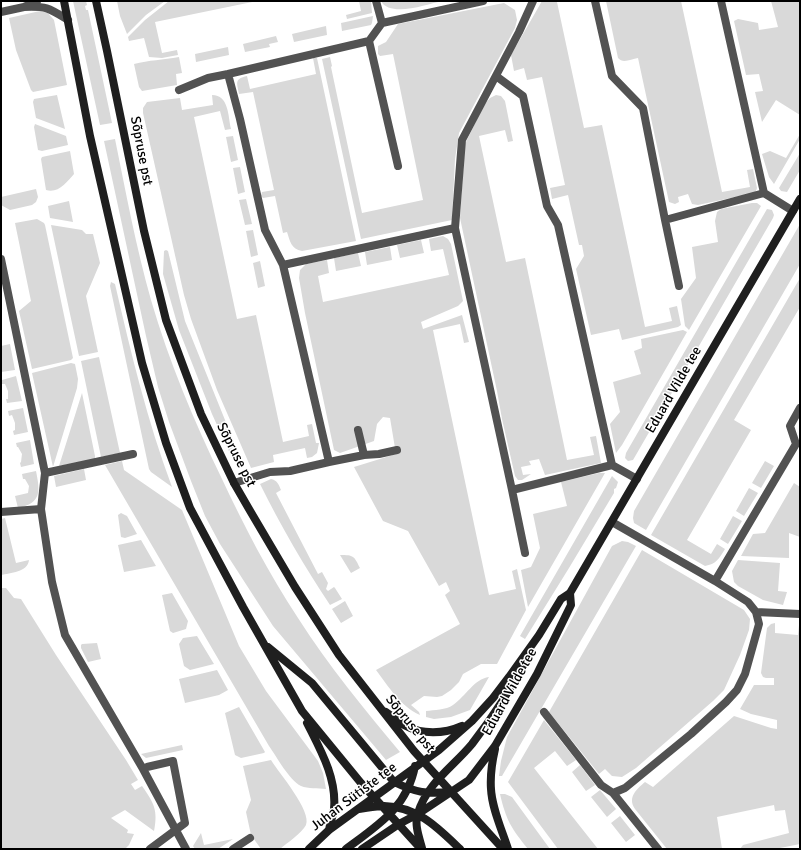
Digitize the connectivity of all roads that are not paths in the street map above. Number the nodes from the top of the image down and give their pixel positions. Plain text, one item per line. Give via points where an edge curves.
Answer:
1 (37, 1) edge
2 (64, 1) edge
3 (96, 1) edge
4 (376, 1) edge
5 (483, 1) edge
6 (533, 1) edge
7 (595, 1) edge
8 (722, 1) edge
9 (24, 7) junction
10 (1, 12) edge
11 (68, 20) junction
12 (382, 23) junction
13 (369, 41) junction
14 (228, 74) junction
15 (496, 76) junction
16 (179, 90) dead end
17 (398, 166) dead end
18 (764, 193) junction
19 (800, 199) edge
20 (793, 212) junction
21 (665, 220) junction
22 (455, 228) junction
23 (1, 259) edge
24 (283, 265) junction
25 (679, 286) dead end
26 (800, 408) edge
27 (358, 430) dead end
28 (397, 450) dead end
29 (133, 454) dead end
30 (364, 455) junction
31 (329, 462) junction
32 (612, 465) junction
33 (45, 473) junction
34 (637, 479) junction
35 (234, 484) junction
36 (512, 490) junction
37 (41, 509) junction
38 (1, 512) edge
39 (612, 522) junction
40 (525, 553) dead end
41 (715, 581) junction
42 (570, 593) junction
43 (756, 612) junction
44 (800, 614) edge
45 (539, 635) junction
46 (263, 643) junction
47 (378, 707) junction
48 (302, 711) junction
49 (544, 712) dead end
50 (472, 721) junction
51 (495, 746) junction
52 (415, 753) junction
53 (423, 761) junction
54 (415, 767) junction
55 (143, 769) junction
56 (438, 778) junction
57 (394, 782) junction
58 (408, 789) junction
59 (451, 792) junction
60 (427, 794) junction
61 (613, 794) junction
62 (374, 797) junction
63 (382, 806) junction
64 (397, 807) junction
65 (357, 810) junction
66 (418, 814) junction
67 (390, 815) junction
68 (399, 824) junction
69 (176, 830) junction
70 (329, 830) junction
71 (250, 838) dead end
72 (150, 849) edge
73 (186, 849) edge
74 (232, 849) edge
75 (309, 849) edge
76 (346, 849) edge
77 (362, 849) edge
78 (422, 849) edge
79 (460, 849) edge
80 (503, 849) edge
81 (508, 849) edge
82 (658, 849) edge

1 - 9 street
2 - 11 main road
3 - 35 main road, Sõpruse pst via 144,231 166,320 201,414
4 - 12 street
5 - 12 street
6 - 15 street
7 - 21 street via 612,76 643,108
8 - 18 street
9 - 10 street
9 - 11 street via 41,6
11 - 46 main road via 88,130 130,312 166,443 190,508
12 - 13 street
13 - 14 street
13 - 17 street
14 - 16 street via 208,78
14 - 24 street via 265,230
15 - 22 street via 462,140
15 - 32 street via 523,96 546,206 558,225
18 - 20 street
18 - 21 street
19 - 20 main road, Eduard Vilde tee
20 - 34 main road, Eduard Vilde tee
21 - 25 street
22 - 24 street
22 - 36 street
23 - 33 street
24 - 31 street
26 - 41 street via 790,426 796,444
27 - 30 street
28 - 30 street
29 - 33 street
30 - 31 street
31 - 35 street via 270,472
32 - 34 street
32 - 36 street
33 - 37 street
34 - 39 main road, Eduard Vilde tee
35 - 47 main road, Sõpruse pst via 339,655
36 - 40 street
37 - 38 street
37 - 55 street via 52,582 65,635
39 - 41 street
39 - 42 main road, Eduard Vilde tee
41 - 43 street via 748,602
42 - 45 main road, Eduard Vilde tee via 561,599
42 - 51 main road, Eduard Vilde tee via 572,605
43 - 44 street
43 - 61 street via 758,630 745,674 736,690 691,734 625,788
45 - 50 main road, Eduard Vilde tee via 493,698
45 - 56 main road via 512,688 490,720 454,765
46 - 48 main road
46 - 57 main road via 312,683
47 - 50 main road via 405,726 425,731 453,730
47 - 52 main road, Sõpruse pst
48 - 62 main road
48 - 70 main road via 331,777 334,808
49 - 61 street via 601,785
50 - 53 main road, Eduard Vilde tee
51 - 59 main road, Eduard Vilde tee via 469,780
51 - 81 main road via 491,789
52 - 53 main road, Sõpruse pst
52 - 54 main road
53 - 54 main road, Eduard Vilde tee
53 - 56 main road, Sõpruse pst
54 - 57 main road, Juhan Sütiste tee
54 - 58 main road
55 - 69 street
55 - 69 street via 173,761 185,824
56 - 59 main road, Sõpruse pst
56 - 60 main road
57 - 58 main road
57 - 62 main road, Juhan Sütiste tee
58 - 60 main road
58 - 64 main road
59 - 60 main road
59 - 66 main road, Eduard Vilde tee
59 - 80 main road, Sõpruse pst
60 - 66 main road
61 - 82 street
62 - 63 main road
62 - 65 main road, Juhan Sütiste tee
63 - 64 main road
63 - 65 main road
63 - 67 main road
64 - 66 main road
64 - 67 main road
65 - 70 main road, Juhan Sütiste tee
66 - 68 main road, Eduard Vilde tee
66 - 78 main road via 417,831
66 - 79 main road via 441,830
67 - 68 main road
67 - 76 main road
68 - 77 main road
68 - 78 main road
69 - 72 street
69 - 73 street
70 - 75 main road, Juhan Sütiste tee
71 - 74 street

